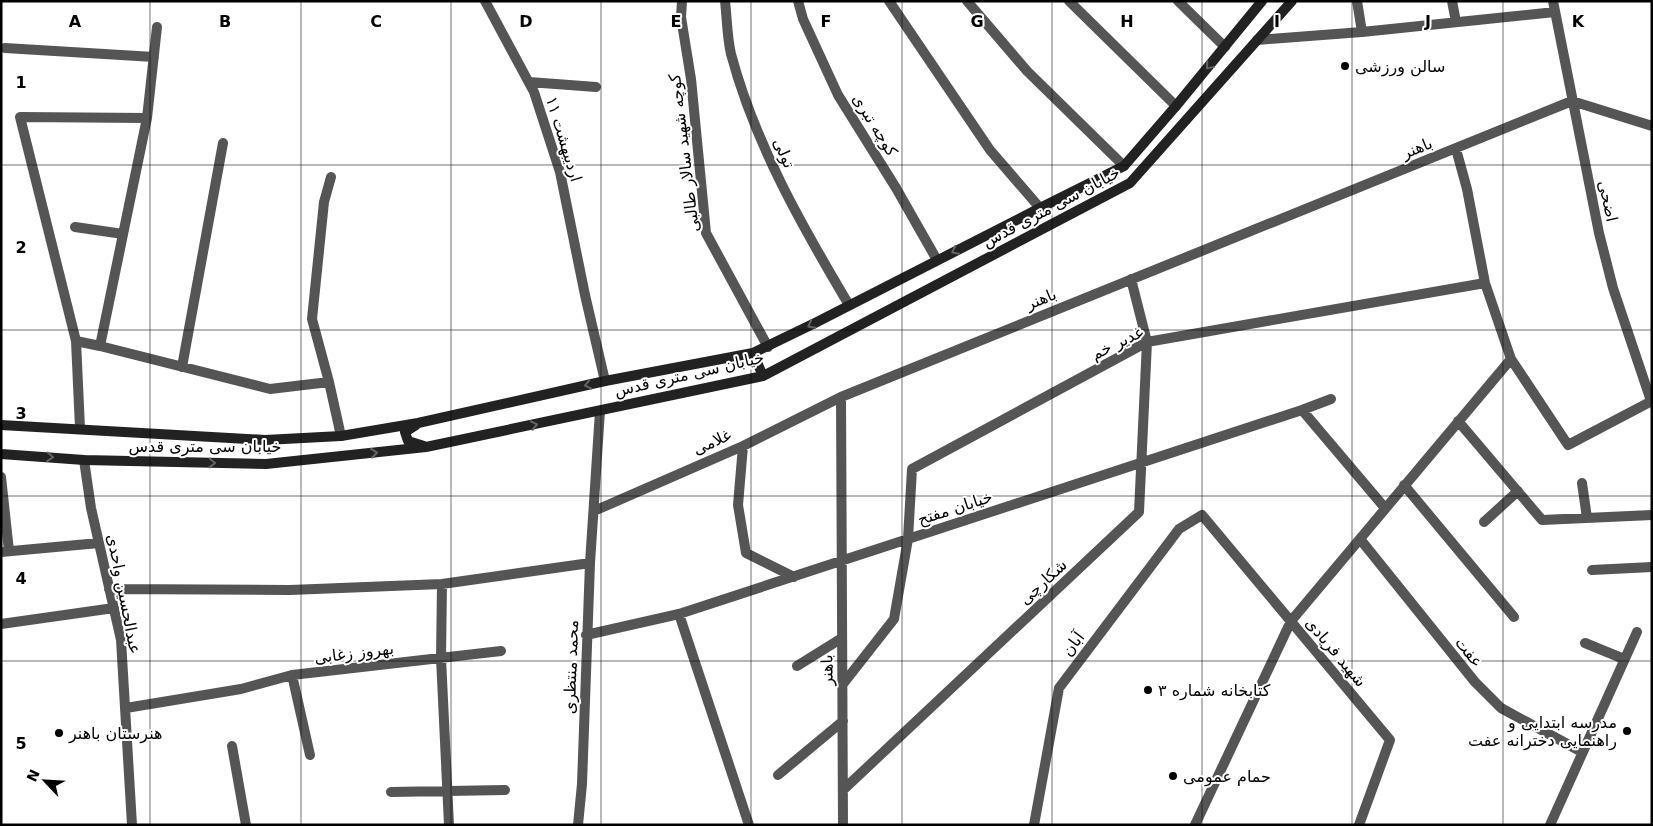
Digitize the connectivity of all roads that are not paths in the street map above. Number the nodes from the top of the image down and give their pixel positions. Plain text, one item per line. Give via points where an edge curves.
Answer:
1 (486, 1) edge
2 (682, 1) edge
3 (725, 1) edge
4 (798, 1) edge
5 (889, 1) edge
6 (967, 1) edge
7 (1069, 1) edge
8 (1178, 1) edge
9 (1262, 1) edge
10 (1292, 1) edge
11 (1357, 1) edge
12 (1452, 1) edge
13 (1554, 7) edge
14 (1456, 22) junction
15 (157, 27) dead end
16 (1362, 32) junction
17 (1258, 40) junction
18 (1225, 47) junction
19 (5, 48) dead end
20 (154, 57) junction
21 (529, 82) junction
22 (596, 87) dead end
23 (1572, 101) junction
24 (1176, 106) junction
25 (147, 118) junction
26 (1652, 126) edge
27 (223, 143) dead end
28 (1456, 149) junction
29 (1124, 166) junction
30 (331, 177) dead end
31 (1040, 208) junction
32 (75, 227) dead end
33 (123, 234) junction
34 (936, 260) junction
35 (1131, 279) junction
36 (1485, 283) junction
37 (849, 305) junction
38 (76, 342) junction
39 (1147, 342) junction
40 (100, 346) junction
41 (768, 347) junction
42 (752, 353) junction
43 (1511, 359) junction
44 (182, 367) junction
45 (763, 376) junction
46 (605, 381) junction
47 (330, 382) junction
48 (841, 397) junction
49 (1330, 399) dead end
50 (1651, 401) edge
51 (1302, 410) junction
52 (600, 411) junction
53 (1458, 421) junction
54 (418, 423) junction
55 (1, 425) edge
56 (80, 428) junction
57 (341, 436) junction
58 (743, 446) junction
59 (426, 447) junction
60 (1, 454) edge
61 (84, 460) junction
62 (1141, 463) junction
63 (1, 477) edge
64 (1582, 483) dead end
65 (1404, 485) junction
66 (1518, 492) junction
67 (1385, 508) junction
68 (594, 511) junction
69 (1202, 515) joint
70 (1652, 515) edge
71 (1587, 518) junction
72 (1484, 522) dead end
73 (908, 539) junction
74 (1360, 539) junction
75 (99, 543) junction
76 (5, 552) edge
77 (842, 561) junction
78 (590, 563) junction
79 (1652, 567) edge
80 (1592, 570) dead end
81 (794, 577) junction
82 (442, 584) junction
83 (109, 589) junction
84 (114, 608) junction
85 (679, 614) junction
86 (1514, 617) dead end
87 (1291, 621) junction
88 (1, 624) edge
89 (1636, 632) dead end
90 (586, 636) junction
91 (842, 638) junction
92 (1585, 643) dead end
93 (501, 651) dead end
94 (441, 658) junction
95 (1624, 659) junction
96 (796, 666) dead end
97 (292, 675) junction
98 (843, 684) junction
99 (126, 708) junction
100 (843, 721) junction
101 (232, 746) dead end
102 (1582, 752) junction
103 (310, 755) dead end
104 (778, 774) dead end
105 (505, 790) dead end
106 (843, 790) junction
107 (391, 792) dead end
108 (447, 792) junction
109 (132, 825) edge
110 (246, 825) edge
111 (449, 825) edge
112 (578, 825) edge
113 (749, 825) edge
114 (843, 825) edge
115 (1034, 825) edge
116 (1195, 825) edge
117 (1359, 825) edge
118 (1550, 825) edge

1 - 21 street, ۱۱ اردیبهشت
2 - 41 street, کوچه شهید سالار طالبی via 681,17 691,79 706,234
3 - 37 street, تولی via 731,52 746,103 802,225
4 - 34 street, کوچه تبری via 838,95
5 - 31 street via 990,150
6 - 29 street via 1027,71
7 - 24 street
8 - 18 street
9 - 18 main road, خیابان سی متری قدس
10 - 17 main road, خیابان سی متری قدس
11 - 16 street
12 - 14 street
13 - 14 street
13 - 23 street, اضحی
14 - 16 street
15 - 20 street
16 - 17 street
17 - 45 main road, خیابان سی متری قدس via 1130,183
18 -> 24 main road, خیابان سی متری قدس
19 - 20 street
20 - 25 street
21 - 22 street
21 - 46 street, ۱۱ اردیبهشت via 560,172
23 - 26 street
23 - 28 street, باهنر
23 - 50 street, اضحی via 1613,288
24 - 29 main road, خیابان سی متری قدس
25 - 33 street
25 - 38 street via 20,117
27 - 44 street
28 - 35 street, باهنر
28 - 36 street
29 - 31 main road, خیابان سی متری قدس
30 - 47 street via 324,202 312,320
31 -> 34 main road, خیابان سی متری قدس
32 - 33 street
33 - 40 street
34 - 37 main road, خیابان سی متری قدس
35 - 39 street, شکارچی
35 - 48 street, باهنر
36 - 39 street, غدیر خم
36 - 43 street
37 -> 41 main road, خیابان سی متری قدس
38 - 40 street
38 - 56 street
39 - 62 street, شکارچی
39 - 73 street, غدیر خم via 912,469
40 - 44 street
41 - 42 main road, خیابان سی متری قدس
42 - 45 main road
42 - 46 main road, خیابان سی متری قدس
43 - 50 street via 1568,445
43 - 53 street
44 - 47 street via 270,389
45 - 52 main road, خیابان سی متری قدس
46 -> 54 main road, خیابان سی متری قدس
47 - 57 street
48 - 58 street, غلامی
48 - 77 street, باهنر
49 - 51 street, خیابان مفتح
51 - 62 street, خیابان مفتح
51 - 67 street
59 -> 52 main road, خیابان سی متری قدس
52 - 68 street, محمد منتظری
53 - 65 street
53 - 66 street
54 - 57 main road, خیابان سی متری قدس
54 - 59 main road via 405,432 408,440
55 - 56 main road, خیابان سی متری قدس
56 - 57 main road, خیابان سی متری قدس via 265,440
58 - 68 street, غلامی
58 - 81 street via 738,505 746,553
61 -> 59 main road, خیابان سی متری قدس via 266,464
60 -> 61 main road, خیابان سی متری قدس
61 - 75 street, عبدالحسین واحدی
62 - 73 street, خیابان مفتح
62 - 106 street, شکارچی via 1139,512
63 - 76 street
64 - 71 street
65 - 67 street
65 - 86 street
66 - 71 street via 1542,520
66 - 72 street
67 - 74 street
68 - 78 street, محمد منتظری
69 - 87 street, شهید فریادی
69 - 115 street, آبان via 1179,529 1059,688
70 - 71 street
73 - 77 street, خیابان مفتح
73 - 98 street via 894,619
74 - 87 street
74 - 102 street, عفت via 1475,682 1501,708
75 - 76 street
75 - 83 street, عبدالحسین واحدی
77 - 81 street, خیابان مفتح
77 - 91 street, باهنر
78 - 82 street
78 - 90 street, محمد منتظری
79 - 80 street
81 - 85 street, خیابان مفتح
82 - 83 street via 290,590
82 - 94 street
83 - 84 street, عبدالحسین واحدی
84 - 88 street
84 - 99 street, عبدالحسین واحدی via 122,640
85 - 90 street, خیابان مفتح
85 - 113 street
87 - 116 street
87 - 117 street, شهید فریادی via 1390,740
89 - 95 street
90 - 112 street, محمد منتظری
91 - 96 street
91 - 98 street, باهنر
92 - 95 street
93 - 94 street, بهروز زغابی
94 - 97 street, بهروز زغابی
94 - 108 street
95 - 102 street
97 - 99 street, بهروز زغابی via 241,690
97 - 103 street
98 - 100 street, باهنر
99 - 109 street, عبدالحسین واحدی
100 - 104 street
100 - 106 street, باهنر
101 - 110 street
102 - 118 street
105 - 108 street
106 - 114 street, باهنر
107 - 108 street
108 - 111 street

